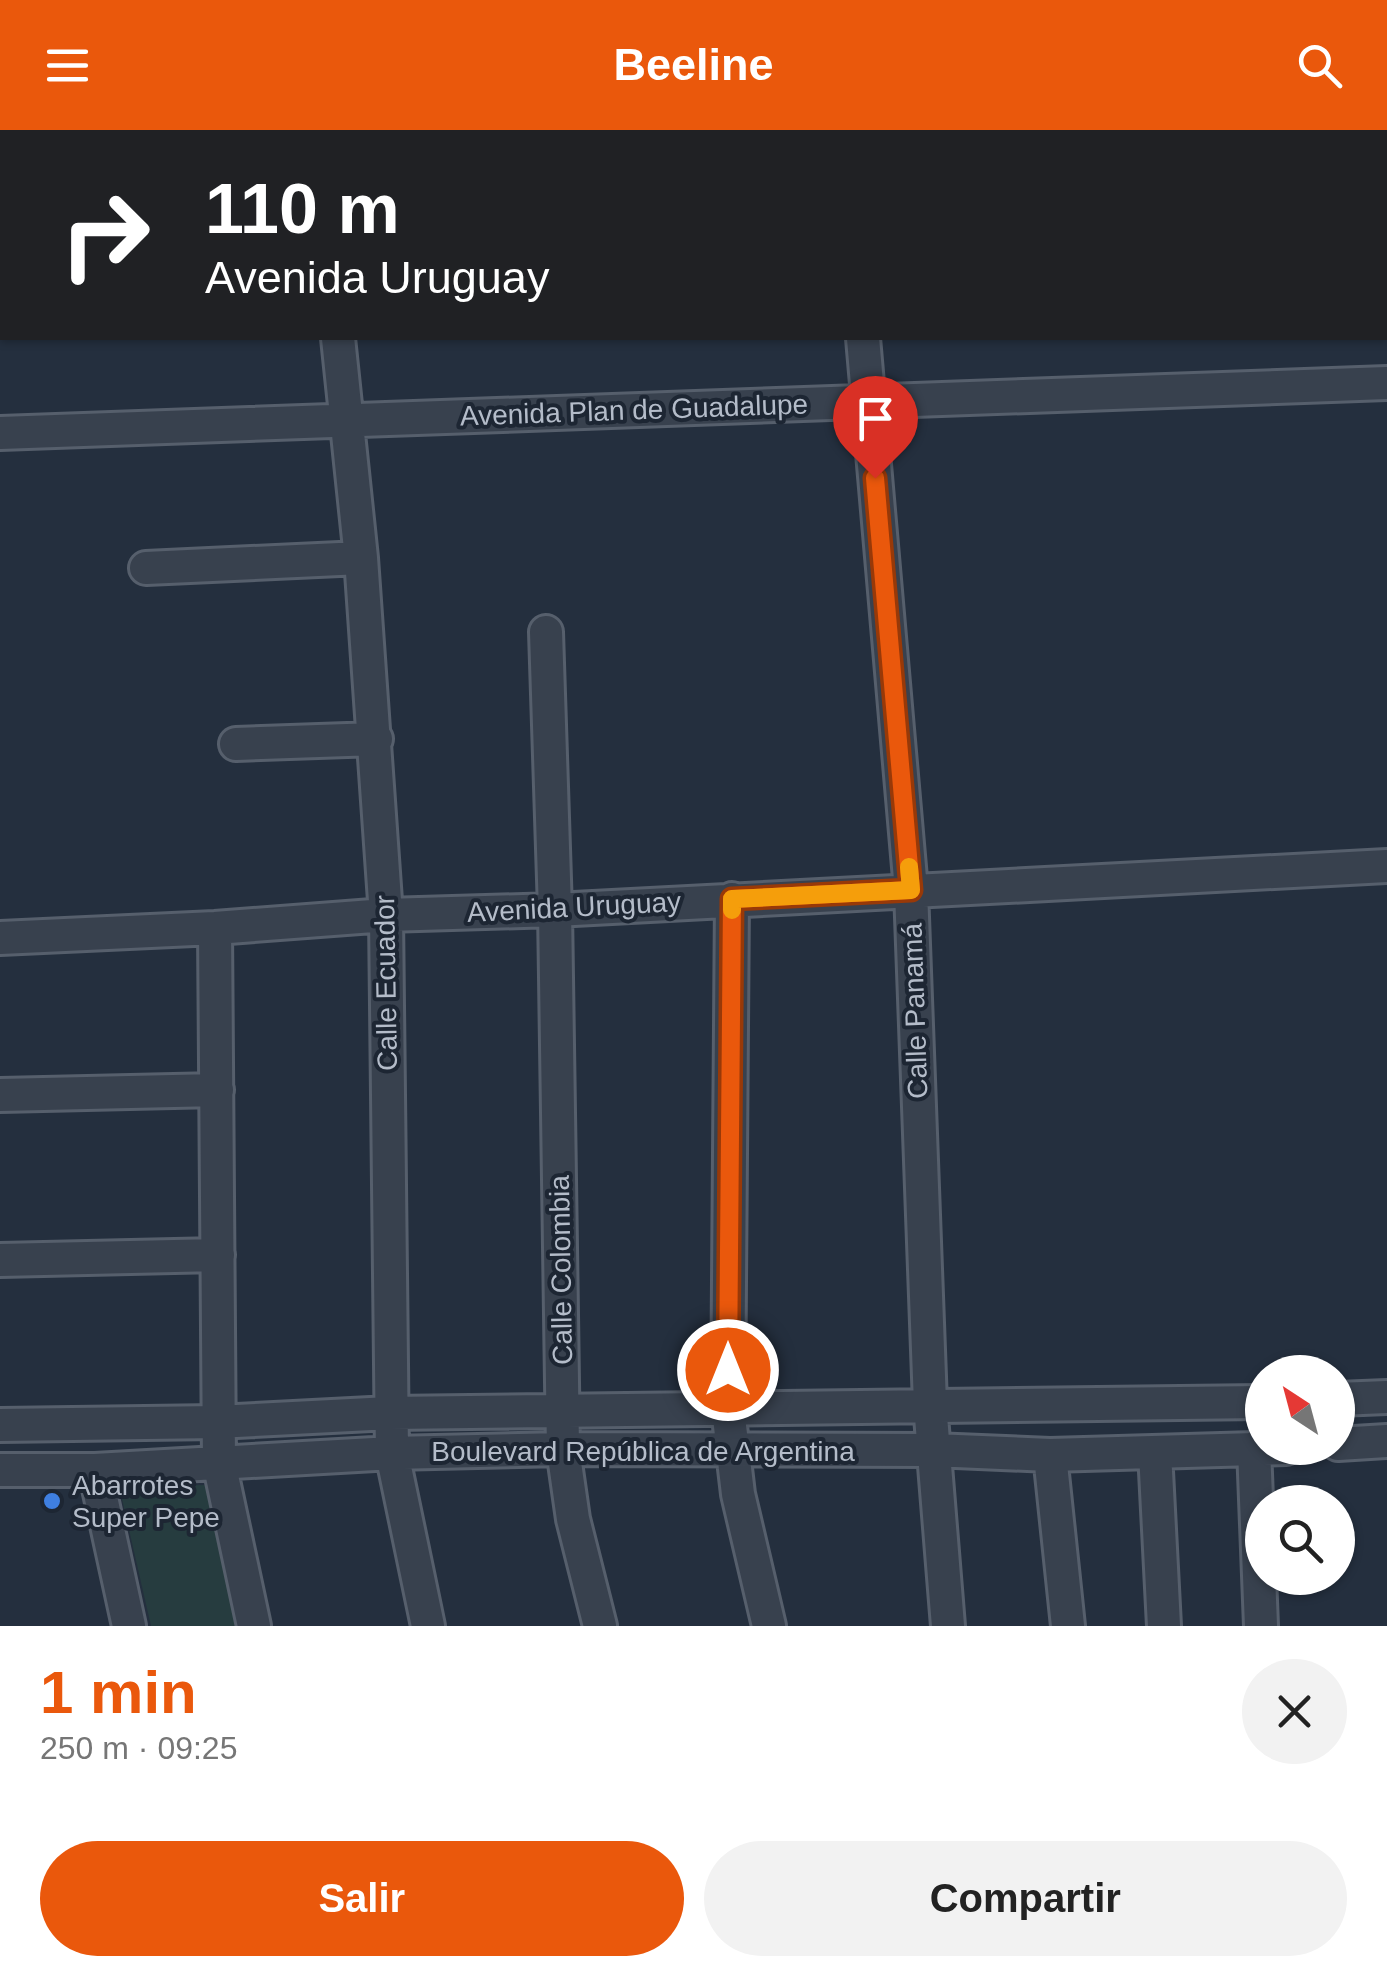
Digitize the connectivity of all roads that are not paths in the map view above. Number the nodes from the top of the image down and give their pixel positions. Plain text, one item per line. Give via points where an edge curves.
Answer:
1 (338, 340) edge
2 (863, 340) edge
3 (1387, 383) edge
4 (869, 402) junction
5 (345, 420) junction
6 (0, 433) edge
7 (360, 558) junction
8 (146, 568) dead end
9 (546, 632) dead end
10 (376, 739) junction
11 (236, 744) dead end
12 (1387, 866) edge
13 (911, 890) junction
14 (732, 899) junction
15 (555, 910) junction
16 (386, 915) junction
17 (215, 928) junction
18 (0, 938) edge
19 (217, 1090) junction
20 (0, 1096) edge
21 (218, 1255) junction
22 (0, 1260) edge
23 (1387, 1397) edge
24 (1355, 1398) edge
25 (1245, 1402) edge
26 (930, 1404) junction
27 (728, 1409) junction
28 (390, 1413) junction
29 (563, 1413) junction
30 (216, 1422) junction
31 (0, 1425) edge
32 (1387, 1441) edge
33 (1355, 1443) edge
34 (563, 1449) junction
35 (1245, 1449) edge
36 (731, 1450) junction
37 (933, 1450) junction
38 (1154, 1452) junction
39 (392, 1453) junction
40 (1050, 1455) junction
41 (219, 1462) junction
42 (1269, 1465) edge
43 (0, 1470) edge
44 (95, 1470) junction
45 (129, 1626) edge
46 (254, 1626) edge
47 (428, 1626) edge
48 (600, 1626) edge
49 (768, 1626) edge
50 (948, 1626) edge
51 (1068, 1626) edge
52 (1164, 1626) edge
53 (1261, 1626) edge

1 - 5 street, Calle Ecuador
2 - 4 street, Calle Panamá
3 - 4 street, Avenida Plan de Guadalupe
4 - 5 street, Avenida Plan de Guadalupe
4 - 13 street, Calle Panamá
5 - 6 street, Avenida Plan de Guadalupe
5 - 7 street, Calle Ecuador
7 - 8 street
7 - 10 street, Calle Ecuador
9 - 15 street, Calle Colombia
10 - 11 street
10 - 16 street, Calle Ecuador
12 - 13 street, Avenida Uruguay
13 - 14 street, Avenida Uruguay
13 - 26 street, Calle Panamá
14 - 15 street, Avenida Uruguay
14 - 27 street
15 - 16 street, Avenida Uruguay
15 - 29 street, Calle Colombia
16 - 17 street, Avenida Uruguay
16 - 28 street, Calle Ecuador
17 - 18 street, Avenida Uruguay
17 - 19 street
19 - 20 street
19 - 21 street
21 - 22 street
21 - 30 street
23 - 24 street
25 - 26 street, Boulevard República de Argentina
26 - 27 street, Boulevard República de Argentina
26 - 37 street, Calle Panamá
27 - 29 street, Boulevard República de Argentina
27 - 36 street
28 - 29 street, Boulevard República de Argentina
28 - 30 street, Boulevard República de Argentina
28 - 39 street, Calle Ecuador
29 - 34 street, Calle Colombia
30 - 31 street, Boulevard República de Argentina
30 - 41 street
32 - 33 street
34 - 36 street, Boulevard República de Argentina
34 - 39 street, Boulevard República de Argentina
34 - 48 street, Calle Colombia via 572,1519
35 - 38 street, Boulevard República de Argentina
36 - 37 street, Boulevard República de Argentina
36 - 49 street
37 - 40 street, Boulevard República de Argentina
37 - 50 street, Calle Panamá
38 - 40 street, Boulevard República de Argentina
38 - 52 street
39 - 41 street, Boulevard República de Argentina
39 - 47 street, Calle Ecuador
40 - 51 street
41 - 44 street, Boulevard República de Argentina
41 - 46 street
42 - 53 street
43 - 44 street, Boulevard República de Argentina
44 - 45 street

